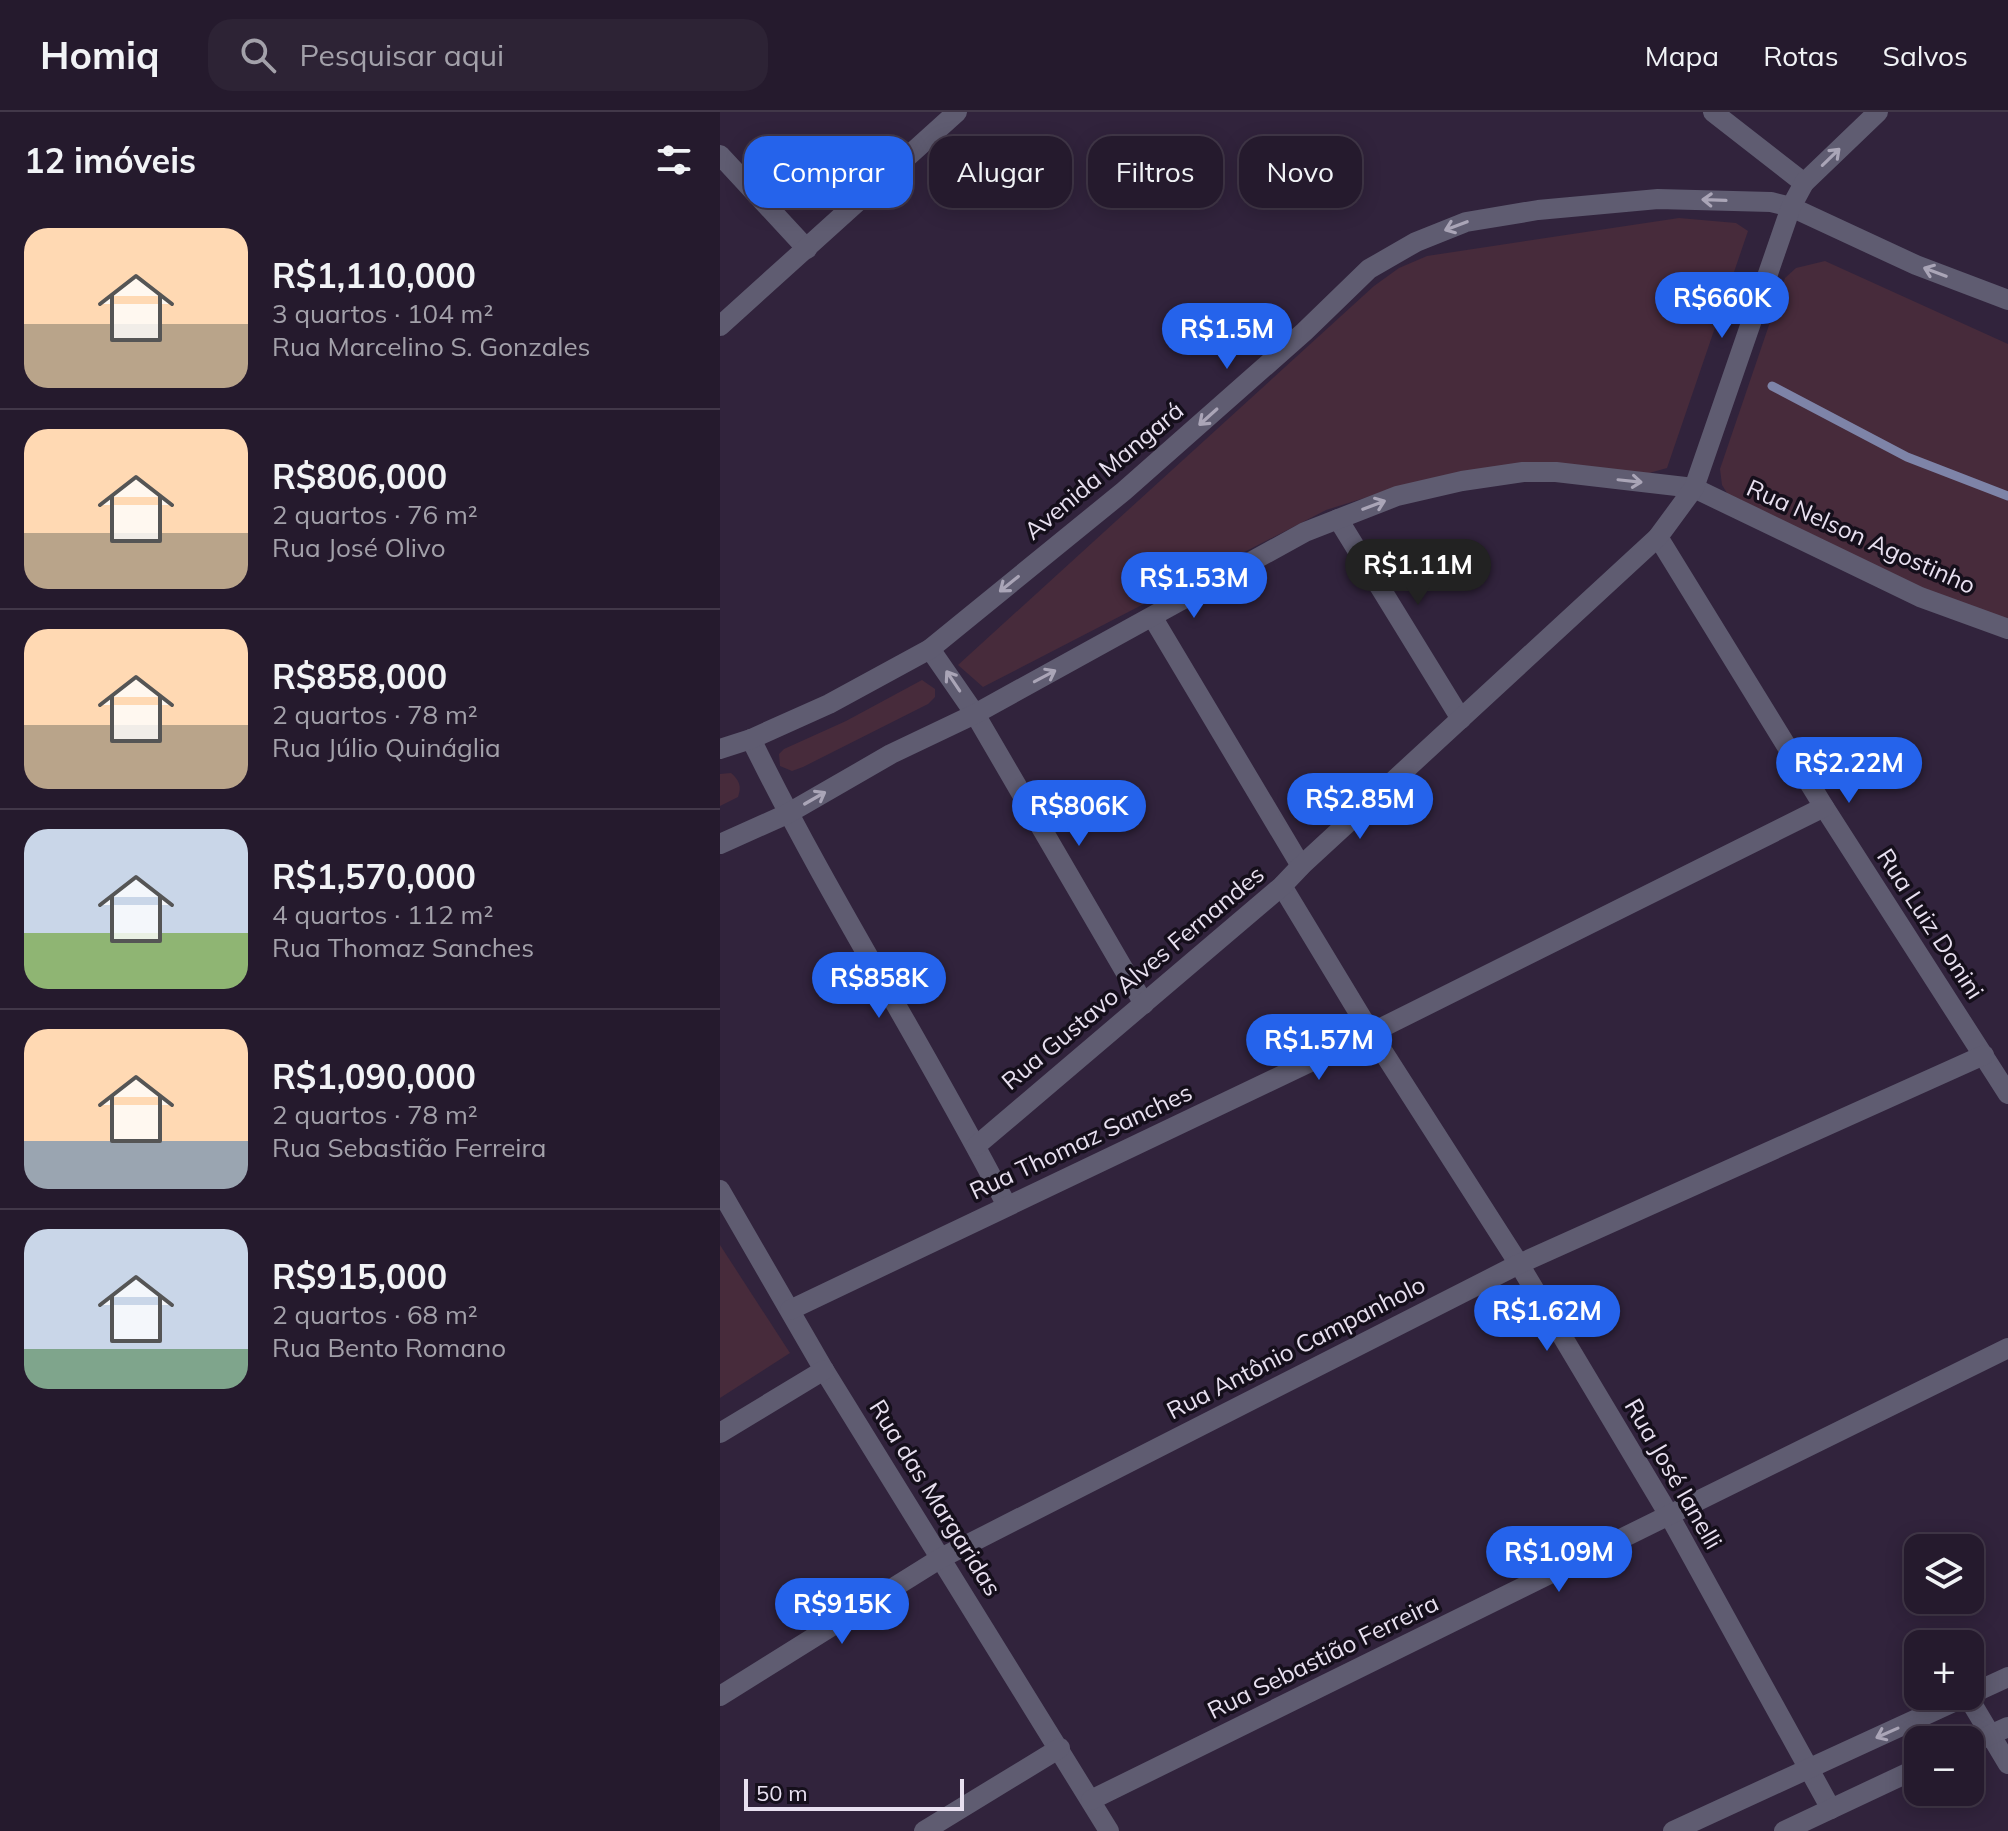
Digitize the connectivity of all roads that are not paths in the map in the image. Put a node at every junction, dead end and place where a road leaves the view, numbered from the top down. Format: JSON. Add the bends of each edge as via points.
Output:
{"nodes":[{"id":1,"x":957,"y":112,"type":"edge"},
{"id":2,"x":1713,"y":112,"type":"edge"},
{"id":3,"x":1878,"y":112,"type":"edge"},
{"id":4,"x":720,"y":155,"type":"edge"},
{"id":5,"x":1804,"y":183,"type":"junction"},
{"id":6,"x":1791,"y":207,"type":"junction"},
{"id":7,"x":807,"y":249,"type":"junction"},
{"id":8,"x":2008,"y":300,"type":"edge"},
{"id":9,"x":720,"y":326,"type":"edge"},
{"id":10,"x":1694,"y":488,"type":"junction"},
{"id":11,"x":1338,"y":519,"type":"junction"},
{"id":12,"x":1658,"y":537,"type":"junction"},
{"id":13,"x":1153,"y":618,"type":"junction"},
{"id":14,"x":2008,"y":629,"type":"edge"},
{"id":15,"x":930,"y":649,"type":"junction"},
{"id":16,"x":975,"y":714,"type":"junction"},
{"id":17,"x":1461,"y":719,"type":"junction"},
{"id":18,"x":751,"y":739,"type":"junction"},
{"id":19,"x":720,"y":749,"type":"edge"},
{"id":20,"x":1824,"y":807,"type":"junction"},
{"id":21,"x":787,"y":814,"type":"junction"},
{"id":22,"x":720,"y":844,"type":"edge"},
{"id":23,"x":1301,"y":866,"type":"junction"},
{"id":24,"x":1282,"y":886,"type":"junction"},
{"id":25,"x":1144,"y":1004,"type":"junction"},
{"id":26,"x":1371,"y":1033,"type":"junction"},
{"id":27,"x":1984,"y":1055,"type":"junction"},
{"id":28,"x":2008,"y":1094,"type":"edge"},
{"id":29,"x":976,"y":1146,"type":"junction"},
{"id":30,"x":720,"y":1190,"type":"edge"},
{"id":31,"x":1007,"y":1206,"type":"junction"},
{"id":32,"x":1519,"y":1264,"type":"junction"},
{"id":33,"x":790,"y":1310,"type":"junction"},
{"id":34,"x":2008,"y":1348,"type":"edge"},
{"id":35,"x":824,"y":1370,"type":"junction"},
{"id":36,"x":720,"y":1433,"type":"edge"},
{"id":37,"x":1669,"y":1515,"type":"junction"},
{"id":38,"x":941,"y":1558,"type":"junction"},
{"id":39,"x":2008,"y":1677,"type":"edge"},
{"id":40,"x":1984,"y":1689,"type":"edge"},
{"id":41,"x":720,"y":1696,"type":"edge"},
{"id":42,"x":1939,"y":1710,"type":"edge"},
{"id":43,"x":1980,"y":1710,"type":"edge"},
{"id":44,"x":1999,"y":1731,"type":"edge"},
{"id":45,"x":1060,"y":1748,"type":"junction"},
{"id":46,"x":2008,"y":1764,"type":"edge"},
{"id":47,"x":1809,"y":1768,"type":"junction"},
{"id":48,"x":1904,"y":1775,"type":"edge"},
{"id":49,"x":1091,"y":1800,"type":"junction"},
{"id":50,"x":1831,"y":1809,"type":"junction"},
{"id":51,"x":924,"y":1831,"type":"edge"},
{"id":52,"x":1109,"y":1831,"type":"edge"},
{"id":53,"x":1673,"y":1831,"type":"edge"},
{"id":54,"x":1784,"y":1831,"type":"edge"}],
"edges":[{"from":1,"to":7,"type":"street"},
{"from":2,"to":5,"type":"street"},
{"from":5,"to":3,"type":"street","name":"Rua Gustavo Alves Fernandes","one_way":true},
{"from":4,"to":7,"type":"street"},
{"from":5,"to":6,"type":"street","name":"Rua Gustavo Alves Fernandes"},
{"from":8,"to":6,"type":"street","name":"Avenida Mangará","one_way":true,"via":[[1916,265]]},
{"from":6,"to":10,"type":"street","name":"Rua Gustavo Alves Fernandes"},
{"from":6,"to":15,"type":"street","name":"Avenida Mangará","one_way":true,"via":[[1658,199],[1538,210],[1466,222],[1416,242],[1369,269],[1124,491]]},
{"from":7,"to":9,"type":"street"},
{"from":11,"to":10,"type":"street","one_way":true,"via":[[1397,496],[1523,472]]},
{"from":10,"to":12,"type":"street","name":"Rua Gustavo Alves Fernandes"},
{"from":10,"to":14,"type":"street","name":"Rua Nelson Agostinho","via":[[1920,597]]},
{"from":11,"to":13,"type":"street","via":[[1305,532]]},
{"from":11,"to":17,"type":"street"},
{"from":12,"to":17,"type":"street","name":"Rua Gustavo Alves Fernandes"},
{"from":12,"to":20,"type":"street","name":"Rua Luiz Donini"},
{"from":16,"to":13,"type":"street","one_way":true},
{"from":13,"to":23,"type":"street"},
{"from":16,"to":15,"type":"street","one_way":true},
{"from":15,"to":18,"type":"street","name":"Avenida Mangará"},
{"from":21,"to":16,"type":"street","one_way":true,"via":[[891,754]]},
{"from":16,"to":25,"type":"street"},
{"from":17,"to":23,"type":"street","name":"Rua Gustavo Alves Fernandes"},
{"from":18,"to":19,"type":"street","name":"Avenida Mangará"},
{"from":18,"to":21,"type":"street"},
{"from":20,"to":26,"type":"street","name":"Rua Thomaz Sanches"},
{"from":20,"to":27,"type":"street","name":"Rua Luiz Donini"},
{"from":21,"to":22,"type":"street"},
{"from":21,"to":29,"type":"street"},
{"from":23,"to":24,"type":"street","name":"Rua Gustavo Alves Fernandes"},
{"from":24,"to":25,"type":"street","name":"Rua Gustavo Alves Fernandes"},
{"from":24,"to":26,"type":"street","name":"Rua José Ianelli"},
{"from":25,"to":29,"type":"street","name":"Rua Gustavo Alves Fernandes"},
{"from":26,"to":31,"type":"street","name":"Rua Thomaz Sanches"},
{"from":26,"to":32,"type":"street","name":"Rua José Ianelli"},
{"from":27,"to":28,"type":"street","name":"Rua Luiz Donini"},
{"from":27,"to":32,"type":"street","name":"Rua Antônio Campanholo"},
{"from":29,"to":31,"type":"street"},
{"from":30,"to":33,"type":"street","name":"Rua das Margaridas"},
{"from":31,"to":33,"type":"street","name":"Rua Thomaz Sanches"},
{"from":32,"to":37,"type":"street","name":"Rua José Ianelli"},
{"from":32,"to":38,"type":"street","name":"Rua Antônio Campanholo"},
{"from":33,"to":35,"type":"street","name":"Rua das Margaridas"},
{"from":34,"to":37,"type":"street","name":"Rua Sebastião Ferreira"},
{"from":35,"to":36,"type":"street"},
{"from":35,"to":38,"type":"street","name":"Rua das Margaridas"},
{"from":37,"to":47,"type":"street","name":"Rua José Ianelli"},
{"from":37,"to":49,"type":"street","name":"Rua Sebastião Ferreira"},
{"from":38,"to":41,"type":"street","name":"Rua Antônio Campanholo"},
{"from":38,"to":45,"type":"street","name":"Rua das Margaridas"},
{"from":39,"to":40,"type":"street"},
{"from":42,"to":47,"type":"street","one_way":true},
{"from":43,"to":44,"type":"street"},
{"from":44,"to":46,"type":"street"},
{"from":45,"to":49,"type":"street","name":"Rua das Margaridas"},
{"from":45,"to":51,"type":"street"},
{"from":47,"to":50,"type":"street","name":"Rua José Ianelli"},
{"from":47,"to":53,"type":"street"},
{"from":48,"to":50,"type":"street"},
{"from":49,"to":52,"type":"street","name":"Rua das Margaridas"},
{"from":50,"to":54,"type":"street"}]}
